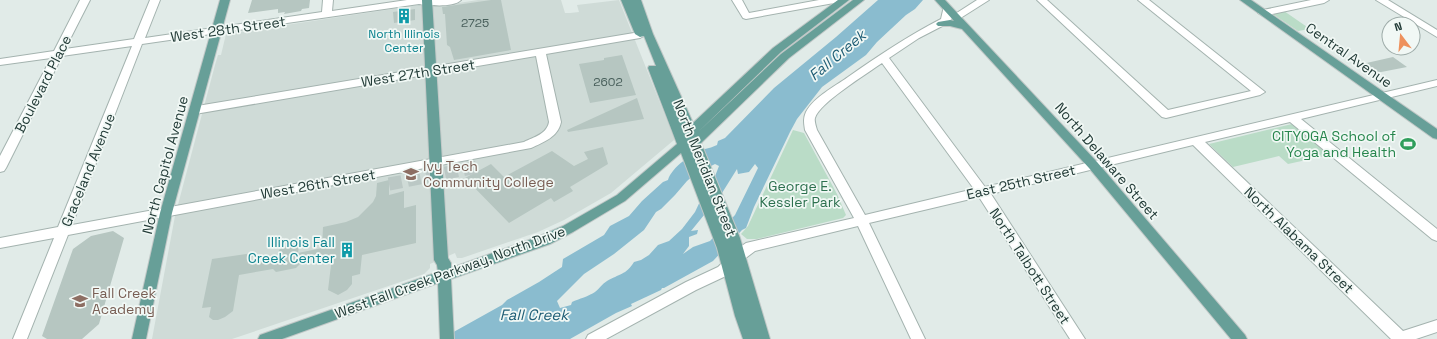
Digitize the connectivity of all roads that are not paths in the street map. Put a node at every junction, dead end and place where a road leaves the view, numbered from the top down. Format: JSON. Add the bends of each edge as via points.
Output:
{"nodes":[{"id":1,"x":85,"y":0,"type":"edge"},
{"id":2,"x":155,"y":0,"type":"edge"},
{"id":3,"x":225,"y":0,"type":"edge"},
{"id":4,"x":328,"y":0,"type":"edge"},
{"id":5,"x":456,"y":0,"type":"edge"},
{"id":6,"x":626,"y":0,"type":"edge"},
{"id":7,"x":636,"y":0,"type":"edge"},
{"id":8,"x":737,"y":0,"type":"edge"},
{"id":9,"x":834,"y":0,"type":"edge"},
{"id":10,"x":844,"y":0,"type":"edge"},
{"id":11,"x":859,"y":0,"type":"edge"},
{"id":12,"x":984,"y":0,"type":"edge"},
{"id":13,"x":1042,"y":0,"type":"edge"},
{"id":14,"x":1143,"y":0,"type":"edge"},
{"id":15,"x":1244,"y":0,"type":"edge"},
{"id":16,"x":1324,"y":0,"type":"edge"},
{"id":17,"x":1381,"y":0,"type":"edge"},
{"id":18,"x":427,"y":1,"type":"edge"},
{"id":19,"x":944,"y":5,"type":"edge"},
{"id":20,"x":1263,"y":13,"type":"junction"},
{"id":21,"x":327,"y":15,"type":"junction"},
{"id":22,"x":956,"y":17,"type":"junction"},
{"id":23,"x":941,"y":24,"type":"junction"},
{"id":24,"x":967,"y":28,"type":"junction"},
{"id":25,"x":216,"y":31,"type":"junction"},
{"id":26,"x":1437,"y":34,"type":"edge"},
{"id":27,"x":640,"y":35,"type":"junction"},
{"id":28,"x":138,"y":43,"type":"junction"},
{"id":29,"x":540,"y":52,"type":"junction"},
{"id":30,"x":57,"y":54,"type":"junction"},
{"id":31,"x":883,"y":57,"type":"junction"},
{"id":32,"x":0,"y":62,"type":"edge"},
{"id":33,"x":431,"y":71,"type":"junction"},
{"id":34,"x":1437,"y":84,"type":"edge"},
{"id":35,"x":1382,"y":97,"type":"junction"},
{"id":36,"x":195,"y":110,"type":"junction"},
{"id":37,"x":1292,"y":118,"type":"junction"},
{"id":38,"x":1437,"y":135,"type":"edge"},
{"id":39,"x":1196,"y":141,"type":"junction"},
{"id":40,"x":691,"y":145,"type":"junction"},
{"id":41,"x":435,"y":163,"type":"junction"},
{"id":42,"x":1093,"y":165,"type":"junction"},
{"id":43,"x":0,"y":168,"type":"edge"},
{"id":44,"x":982,"y":192,"type":"junction"},
{"id":45,"x":166,"y":213,"type":"junction"},
{"id":46,"x":862,"y":220,"type":"junction"},
{"id":47,"x":63,"y":232,"type":"junction"},
{"id":48,"x":1437,"y":236,"type":"edge"},
{"id":49,"x":0,"y":243,"type":"edge"},
{"id":50,"x":734,"y":261,"type":"junction"},
{"id":51,"x":445,"y":276,"type":"junction"},
{"id":52,"x":1437,"y":326,"type":"edge"},
{"id":53,"x":599,"y":337,"type":"edge"},
{"id":54,"x":20,"y":339,"type":"edge"},
{"id":55,"x":139,"y":339,"type":"edge"},
{"id":56,"x":265,"y":339,"type":"edge"},
{"id":57,"x":447,"y":339,"type":"edge"},
{"id":58,"x":750,"y":339,"type":"edge"},
{"id":59,"x":763,"y":339,"type":"edge"},
{"id":60,"x":918,"y":339,"type":"edge"},
{"id":61,"x":1078,"y":339,"type":"edge"},
{"id":62,"x":1240,"y":339,"type":"edge"},
{"id":63,"x":1400,"y":339,"type":"edge"}],
"edges":[{"from":1,"to":30,"type":"street","name":"Boulevard Place"},
{"from":2,"to":28,"type":"street","name":"Graceland Avenue"},
{"from":3,"to":25,"type":"main road","name":"North Capitol Avenue"},
{"from":4,"to":21,"type":"street"},
{"from":5,"to":18,"type":"street","name":"West 28th Street","via":[[434,3]]},
{"from":6,"to":27,"type":"main road","name":"North Meridian Street"},
{"from":7,"to":40,"type":"main road","name":"North Meridian Street","via":[[666,77],[677,97]]},
{"from":8,"to":9,"type":"street","via":[[746,16]]},
{"from":10,"to":40,"type":"main road","via":[[777,50]]},
{"from":11,"to":40,"type":"main road","via":[[785,56]]},
{"from":12,"to":22,"type":"street"},
{"from":13,"to":14,"type":"street","via":[[1166,114],[1260,92]]},
{"from":15,"to":20,"type":"main road","name":"Central Avenue"},
{"from":16,"to":20,"type":"street"},
{"from":17,"to":26,"type":"street"},
{"from":18,"to":21,"type":"street","name":"West 28th Street"},
{"from":18,"to":33,"type":"main road"},
{"from":19,"to":22,"type":"main road","name":"North Delaware Street"},
{"from":19,"to":23,"type":"street","name":"North Delaware Street","via":[[946,20]]},
{"from":20,"to":35,"type":"main road","name":"Central Avenue"},
{"from":21,"to":25,"type":"street","name":"West 28th Street"},
{"from":22,"to":24,"type":"main road","name":"North Delaware Street"},
{"from":23,"to":24,"type":"main road","via":[[950,22]]},
{"from":23,"to":31,"type":"street","via":[[915,36]]},
{"from":24,"to":42,"type":"main road","name":"North Delaware Street"},
{"from":25,"to":28,"type":"street","name":"West 28th Street"},
{"from":25,"to":36,"type":"main road","name":"North Capitol Avenue"},
{"from":27,"to":29,"type":"street","name":"West 27th Street"},
{"from":27,"to":40,"type":"main road","name":"North Meridian Street"},
{"from":28,"to":30,"type":"street","name":"West 28th Street"},
{"from":28,"to":47,"type":"street","name":"Graceland Avenue"},
{"from":29,"to":33,"type":"street","name":"West 27th Street"},
{"from":29,"to":41,"type":"street","name":"West 26th Street","via":[[555,116],[551,132],[527,145]]},
{"from":30,"to":32,"type":"street","name":"West 28th Street"},
{"from":30,"to":43,"type":"street","name":"Boulevard Place"},
{"from":31,"to":44,"type":"street","name":"North Talbott Street"},
{"from":31,"to":46,"type":"street","via":[[825,98],[813,109],[809,119],[811,130]]},
{"from":33,"to":36,"type":"street","name":"West 27th Street"},
{"from":33,"to":41,"type":"main road"},
{"from":34,"to":35,"type":"street","name":"East 25th Street"},
{"from":35,"to":37,"type":"street","name":"East 25th Street"},
{"from":35,"to":38,"type":"main road","name":"Central Avenue"},
{"from":36,"to":45,"type":"main road","name":"North Capitol Avenue"},
{"from":37,"to":39,"type":"street","name":"East 25th Street"},
{"from":37,"to":48,"type":"street"},
{"from":39,"to":42,"type":"street","name":"East 25th Street"},
{"from":39,"to":63,"type":"street","name":"North Alabama Street"},
{"from":40,"to":50,"type":"main road","name":"North Meridian Street"},
{"from":40,"to":51,"type":"main road","name":"West Fall Creek Parkway, North Drive","via":[[621,198],[585,220],[545,240]]},
{"from":41,"to":45,"type":"street","name":"West 26th Street"},
{"from":41,"to":51,"type":"main road","via":[[440,260],[444,263]]},
{"from":42,"to":44,"type":"street","name":"East 25th Street"},
{"from":42,"to":62,"type":"main road","name":"North Delaware Street"},
{"from":44,"to":46,"type":"street","name":"East 25th Street"},
{"from":44,"to":61,"type":"street","name":"North Talbott Street"},
{"from":45,"to":47,"type":"street","name":"West 26th Street"},
{"from":45,"to":55,"type":"main road","name":"North Capitol Avenue"},
{"from":46,"to":50,"type":"street","name":"East 25th Street","via":[[751,247]]},
{"from":46,"to":60,"type":"street"},
{"from":47,"to":49,"type":"street","name":"West 26th Street"},
{"from":47,"to":54,"type":"street","name":"Graceland Avenue"},
{"from":50,"to":53,"type":"street","name":"East 25th Street","via":[[723,271]]},
{"from":50,"to":58,"type":"main road","name":"North Meridian Street"},
{"from":50,"to":59,"type":"main road","name":"North Meridian Street"},
{"from":51,"to":56,"type":"main road","name":"West Fall Creek Parkway, North Drive"},
{"from":51,"to":57,"type":"main road"},
{"from":52,"to":63,"type":"street"}]}
